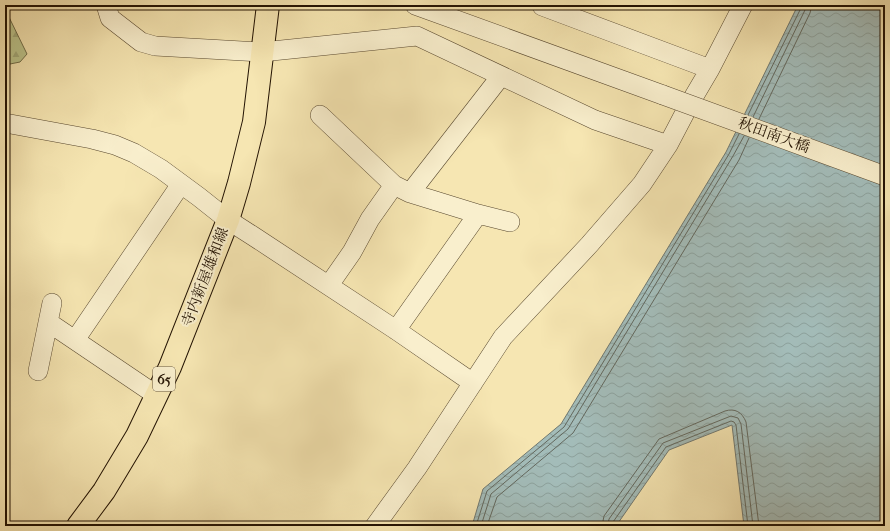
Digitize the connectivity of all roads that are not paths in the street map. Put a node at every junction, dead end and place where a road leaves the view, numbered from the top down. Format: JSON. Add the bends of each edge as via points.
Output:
{"nodes":[{"id":1,"x":106,"y":5,"type":"edge"},
{"id":2,"x":268,"y":5,"type":"edge"},
{"id":3,"x":415,"y":5,"type":"edge"},
{"id":4,"x":543,"y":5,"type":"edge"},
{"id":5,"x":743,"y":5,"type":"edge"},
{"id":6,"x":262,"y":52,"type":"junction"},
{"id":7,"x":710,"y":69,"type":"junction"},
{"id":8,"x":501,"y":76,"type":"junction"},
{"id":9,"x":320,"y":115,"type":"dead end"},
{"id":10,"x":5,"y":123,"type":"edge"},
{"id":11,"x":668,"y":145,"type":"junction"},
{"id":12,"x":885,"y":176,"type":"edge"},
{"id":13,"x":181,"y":184,"type":"junction"},
{"id":14,"x":402,"y":189,"type":"junction"},
{"id":15,"x":478,"y":214,"type":"junction"},
{"id":16,"x":228,"y":220,"type":"junction"},
{"id":17,"x":510,"y":222,"type":"dead end"},
{"id":18,"x":329,"y":286,"type":"junction"},
{"id":19,"x":52,"y":303,"type":"dead end"},
{"id":20,"x":48,"y":322,"type":"junction"},
{"id":21,"x":396,"y":330,"type":"junction"},
{"id":22,"x":75,"y":340,"type":"junction"},
{"id":23,"x":38,"y":371,"type":"dead end"},
{"id":24,"x":473,"y":383,"type":"junction"},
{"id":25,"x":156,"y":395,"type":"junction"},
{"id":26,"x":78,"y":526,"type":"edge"},
{"id":27,"x":375,"y":526,"type":"edge"}],
"edges":[{"from":1,"to":6,"type":"street","via":[[110,18],[141,42],[155,46]]},
{"from":2,"to":6,"type":"main road","name":"寺内新屋雄和線","number":"65"},
{"from":3,"to":12,"type":"street","name":"秋田南大橋","bridge":true},
{"from":4,"to":7,"type":"street"},
{"from":5,"to":7,"type":"street"},
{"from":6,"to":8,"type":"street","via":[[417,36]]},
{"from":6,"to":16,"type":"main road","name":"寺内新屋雄和線","number":"65","via":[[254,122]]},
{"from":7,"to":11,"type":"street"},
{"from":8,"to":11,"type":"street","via":[[595,120]]},
{"from":8,"to":14,"type":"street"},
{"from":9,"to":14,"type":"street"},
{"from":10,"to":13,"type":"street","via":[[92,139],[115,146],[134,153]]},
{"from":11,"to":24,"type":"street","via":[[637,190],[503,337]]},
{"from":13,"to":16,"type":"street"},
{"from":13,"to":22,"type":"street"},
{"from":14,"to":15,"type":"street"},
{"from":14,"to":18,"type":"street","via":[[370,219]]},
{"from":15,"to":17,"type":"street"},
{"from":15,"to":21,"type":"street"},
{"from":16,"to":18,"type":"street"},
{"from":16,"to":25,"type":"main road","name":"寺内新屋雄和線","number":"65","via":[[170,367]]},
{"from":18,"to":21,"type":"street"},
{"from":19,"to":20,"type":"street"},
{"from":20,"to":22,"type":"street"},
{"from":20,"to":23,"type":"street"},
{"from":21,"to":24,"type":"street"},
{"from":22,"to":25,"type":"street"},
{"from":24,"to":27,"type":"street"},
{"from":25,"to":26,"type":"main road","name":"寺内新屋雄和線","number":"65","via":[[133,443],[104,491]]}]}
